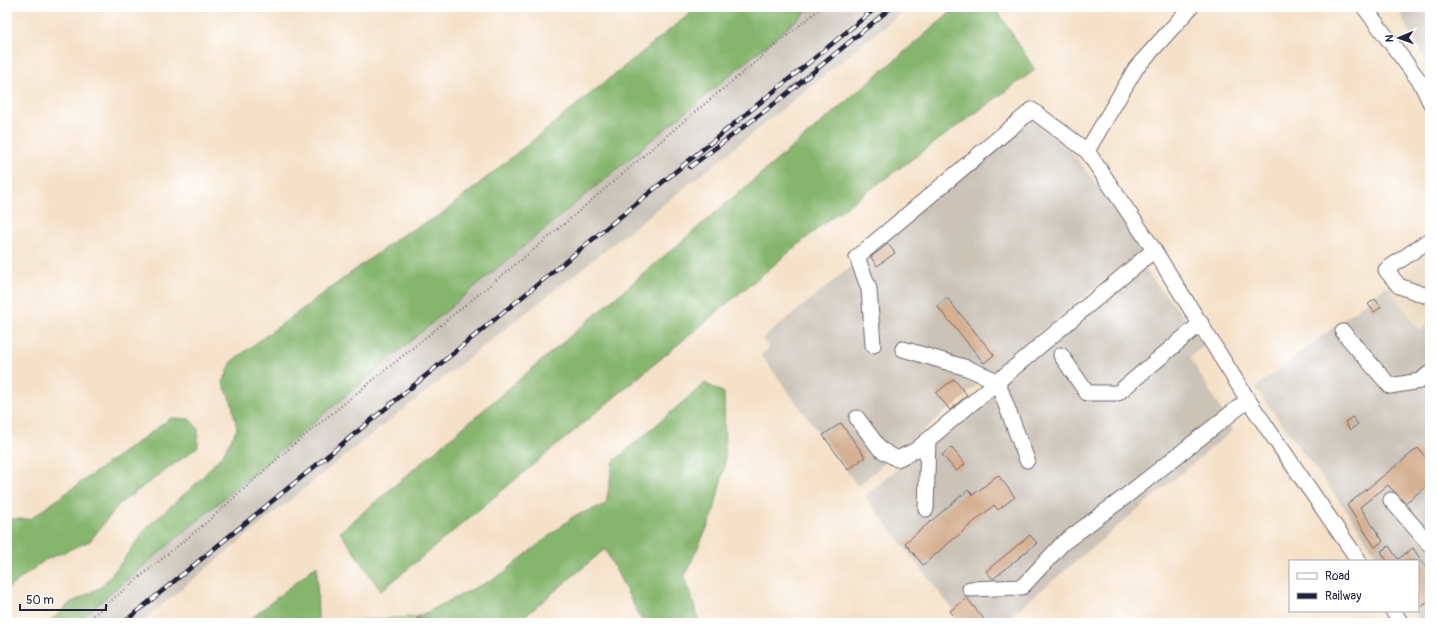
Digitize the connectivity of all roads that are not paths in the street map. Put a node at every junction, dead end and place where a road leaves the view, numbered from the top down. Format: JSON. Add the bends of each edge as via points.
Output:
{"nodes":[{"id":1,"x":1191,"y":7,"type":"edge"},
{"id":2,"x":1364,"y":7,"type":"edge"},
{"id":3,"x":1430,"y":102,"type":"edge"},
{"id":4,"x":1088,"y":151,"type":"junction"},
{"id":5,"x":1430,"y":241,"type":"edge"},
{"id":6,"x":1154,"y":250,"type":"junction"},
{"id":7,"x":1424,"y":294,"type":"dead end"},
{"id":8,"x":1201,"y":323,"type":"junction"},
{"id":9,"x":1343,"y":332,"type":"dead end"},
{"id":10,"x":873,"y":345,"type":"dead end"},
{"id":11,"x":903,"y":349,"type":"dead end"},
{"id":12,"x":1061,"y":356,"type":"dead end"},
{"id":13,"x":1430,"y":373,"type":"edge"},
{"id":14,"x":997,"y":381,"type":"junction"},
{"id":15,"x":1248,"y":400,"type":"junction"},
{"id":16,"x":857,"y":418,"type":"dead end"},
{"id":17,"x":928,"y":440,"type":"junction"},
{"id":18,"x":1027,"y":460,"type":"dead end"},
{"id":19,"x":1391,"y":500,"type":"dead end"},
{"id":20,"x":926,"y":509,"type":"dead end"},
{"id":21,"x":1430,"y":545,"type":"edge"},
{"id":22,"x":1357,"y":560,"type":"edge"},
{"id":23,"x":970,"y":589,"type":"dead end"},
{"id":24,"x":1394,"y":612,"type":"edge"},
{"id":25,"x":1401,"y":623,"type":"edge"}],
"edges":[{"from":1,"to":4,"type":"lane","via":[[1136,68]]},
{"from":2,"to":3,"type":"lane","via":[[1421,83]]},
{"from":4,"to":6,"type":"lane"},
{"from":4,"to":10,"type":"lane","via":[[1032,110],[857,257],[869,288]]},
{"from":5,"to":7,"type":"lane","via":[[1386,270],[1399,286]]},
{"from":6,"to":8,"type":"lane"},
{"from":6,"to":14,"type":"lane"},
{"from":8,"to":12,"type":"lane","via":[[1118,393],[1087,393]]},
{"from":8,"to":15,"type":"lane"},
{"from":9,"to":13,"type":"lane","via":[[1390,386],[1420,381]]},
{"from":11,"to":14,"type":"lane","via":[[967,368]]},
{"from":14,"to":17,"type":"lane"},
{"from":14,"to":18,"type":"lane"},
{"from":15,"to":22,"type":"lane"},
{"from":15,"to":23,"type":"lane","via":[[1063,543],[1022,587]]},
{"from":16,"to":17,"type":"lane","via":[[880,449],[897,459],[916,450]]},
{"from":17,"to":20,"type":"lane"},
{"from":19,"to":21,"type":"lane"},
{"from":24,"to":25,"type":"lane"}]}
